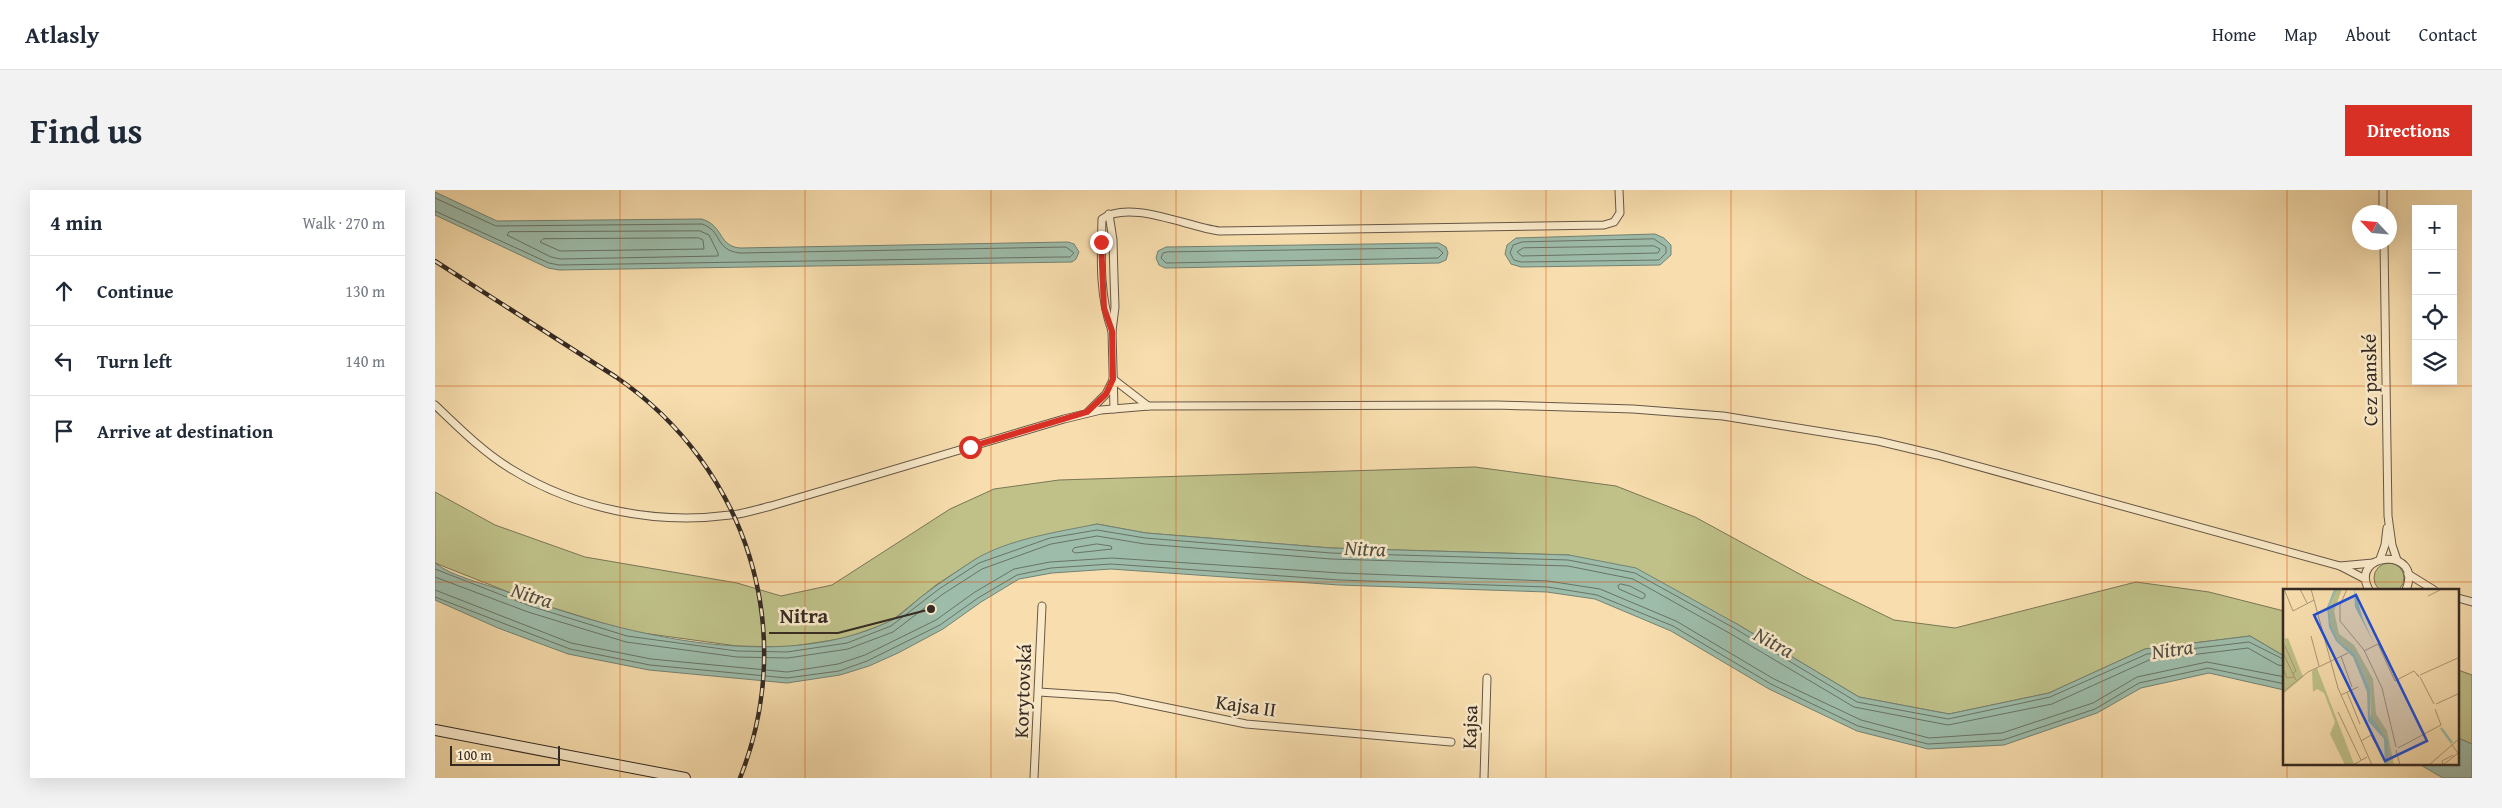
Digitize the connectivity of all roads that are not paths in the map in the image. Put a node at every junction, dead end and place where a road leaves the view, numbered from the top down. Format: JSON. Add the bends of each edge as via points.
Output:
{"nodes":[{"id":1,"x":1619,"y":190,"type":"edge"},
{"id":2,"x":2383,"y":190,"type":"edge"},
{"id":3,"x":2383,"y":205,"type":"edge"},
{"id":4,"x":1109,"y":214,"type":"junction"},
{"id":5,"x":2384,"y":250,"type":"edge"},
{"id":6,"x":1112,"y":331,"type":"junction"},
{"id":7,"x":1113,"y":379,"type":"junction"},
{"id":8,"x":435,"y":405,"type":"edge"},
{"id":9,"x":1149,"y":406,"type":"junction"},
{"id":10,"x":1114,"y":409,"type":"junction"},
{"id":11,"x":1087,"y":412,"type":"junction"},
{"id":12,"x":2388,"y":516,"type":"junction"},
{"id":13,"x":2380,"y":559,"type":"junction"},
{"id":14,"x":2397,"y":560,"type":"junction"},
{"id":15,"x":2373,"y":563,"type":"junction"},
{"id":16,"x":2340,"y":566,"type":"junction"},
{"id":17,"x":2408,"y":574,"type":"junction"},
{"id":18,"x":2365,"y":579,"type":"junction"},
{"id":19,"x":2369,"y":589,"type":"edge"},
{"id":20,"x":2406,"y":589,"type":"edge"},
{"id":21,"x":2432,"y":589,"type":"edge"},
{"id":22,"x":2459,"y":598,"type":"edge"},
{"id":23,"x":2472,"y":602,"type":"edge"},
{"id":24,"x":1042,"y":606,"type":"dead end"},
{"id":25,"x":1487,"y":678,"type":"dead end"},
{"id":26,"x":1039,"y":692,"type":"junction"},
{"id":27,"x":435,"y":730,"type":"edge"},
{"id":28,"x":1451,"y":742,"type":"dead end"},
{"id":29,"x":685,"y":778,"type":"edge"},
{"id":30,"x":1034,"y":778,"type":"edge"},
{"id":31,"x":1484,"y":778,"type":"edge"}],
"edges":[{"from":1,"to":4,"type":"street","via":[[1620,213],[1614,222],[1604,225],[1219,231],[1146,213]]},
{"from":2,"to":3,"type":"street"},
{"from":4,"to":6,"type":"street","via":[[1115,307]]},
{"from":4,"to":6,"type":"street","via":[[1102,219],[1102,277],[1104,308]]},
{"from":5,"to":12,"type":"street","name":"Cez panské"},
{"from":6,"to":7,"type":"street"},
{"from":7,"to":9,"type":"street"},
{"from":7,"to":10,"type":"street"},
{"from":7,"to":11,"type":"street","via":[[1106,394]]},
{"from":8,"to":11,"type":"street","via":[[510,468],[554,492],[637,516],[696,518],[731,515],[771,506]]},
{"from":9,"to":10,"type":"street"},
{"from":9,"to":16,"type":"street","via":[[1506,406],[1633,409],[1723,416],[1937,455]]},
{"from":10,"to":11,"type":"street"},
{"from":12,"to":13,"type":"street","name":"Cez panské"},
{"from":12,"to":14,"type":"street","name":"Cez panské"},
{"from":13,"to":14,"type":"street"},
{"from":13,"to":15,"type":"street"},
{"from":14,"to":17,"type":"street"},
{"from":15,"to":16,"type":"street"},
{"from":15,"to":18,"type":"street"},
{"from":16,"to":18,"type":"street"},
{"from":17,"to":20,"type":"street"},
{"from":17,"to":21,"type":"street"},
{"from":18,"to":19,"type":"street"},
{"from":22,"to":23,"type":"street"},
{"from":24,"to":26,"type":"street","name":"Korytovská"},
{"from":25,"to":31,"type":"street","name":"Kajsa"},
{"from":26,"to":28,"type":"street","name":"Kajsa II","via":[[1115,697],[1246,724]]},
{"from":26,"to":30,"type":"street","name":"Korytovská"},
{"from":27,"to":29,"type":"street"}]}
